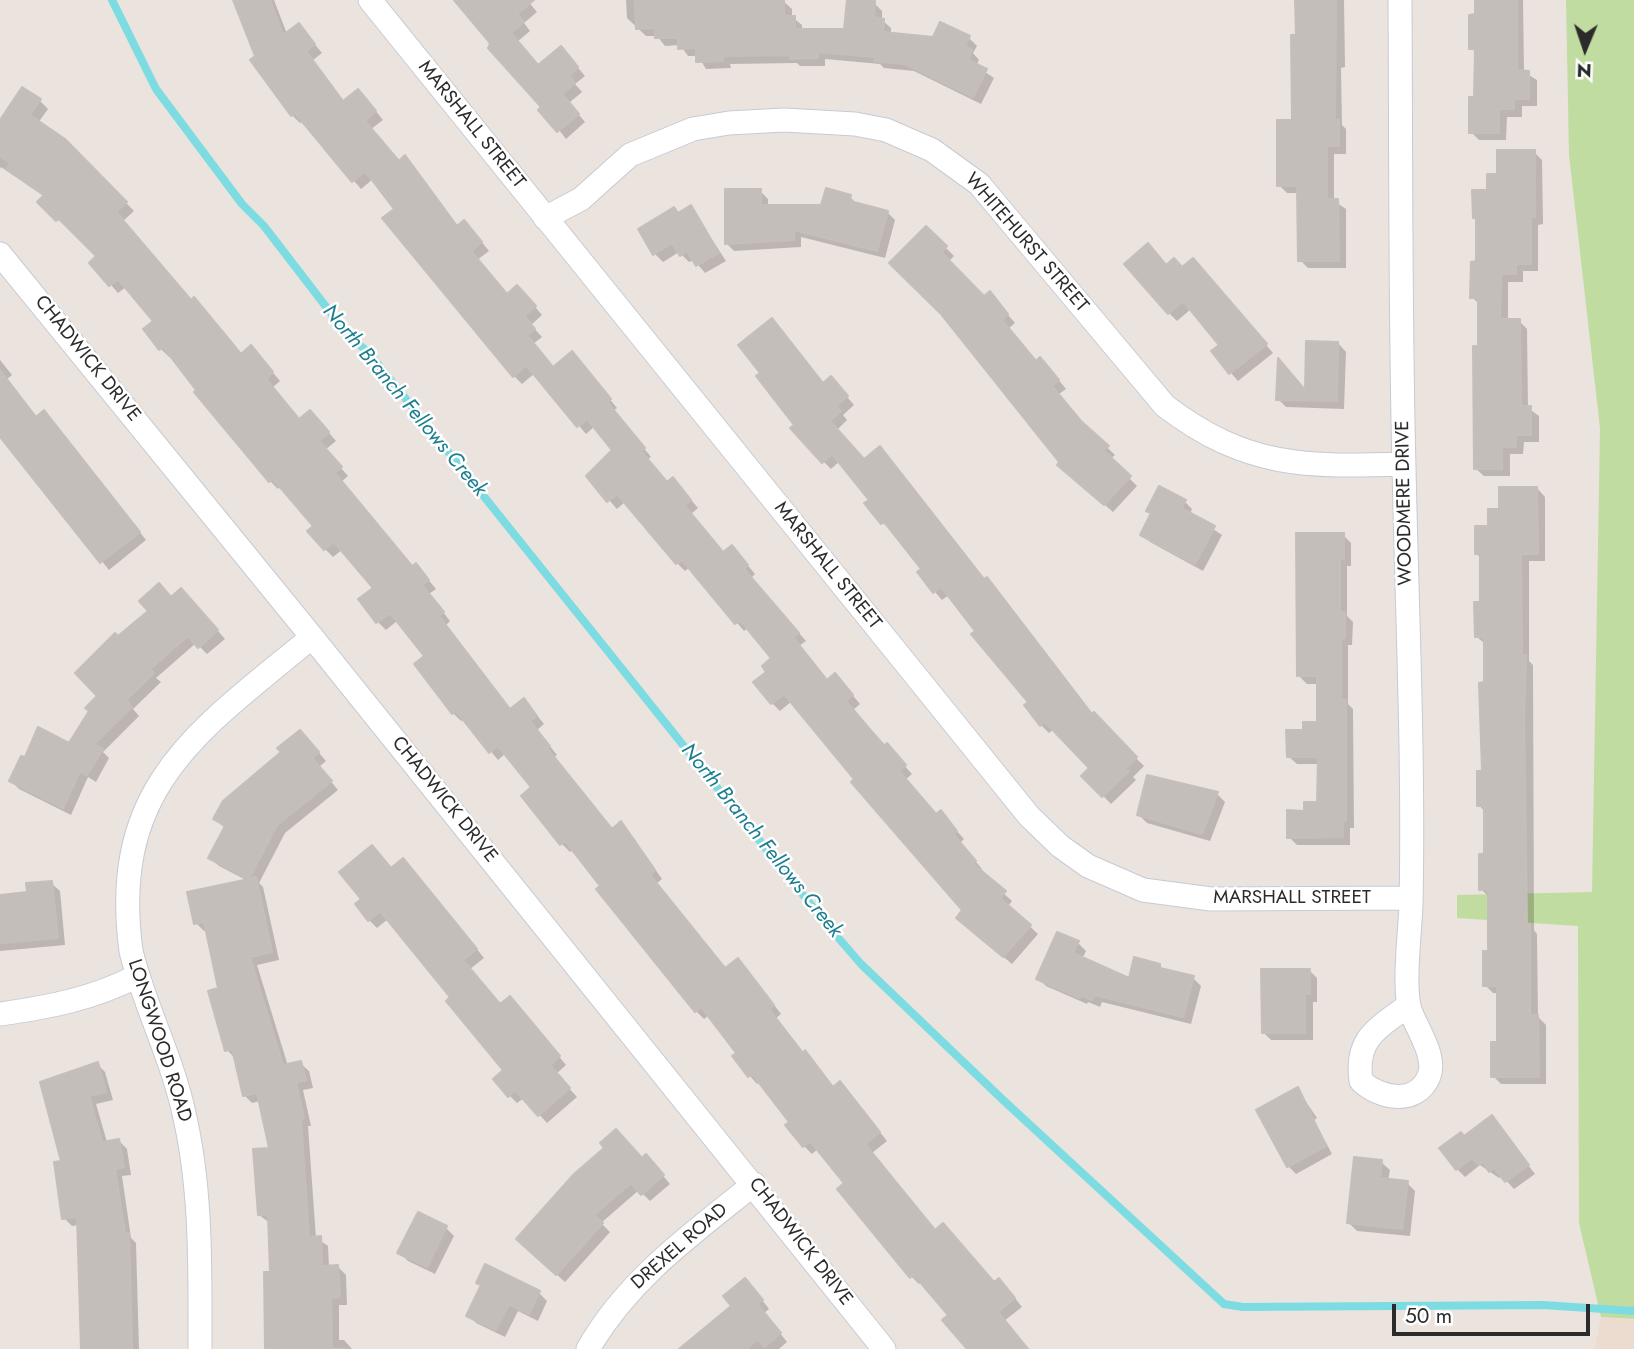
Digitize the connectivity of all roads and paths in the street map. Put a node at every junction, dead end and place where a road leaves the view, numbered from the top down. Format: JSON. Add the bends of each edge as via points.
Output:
{"nodes":[{"id":1,"x":370,"y":0,"type":"edge"},
{"id":2,"x":1400,"y":0,"type":"edge"},
{"id":3,"x":545,"y":218,"type":"junction"},
{"id":4,"x":0,"y":254,"type":"edge"},
{"id":5,"x":1404,"y":464,"type":"junction"},
{"id":6,"x":312,"y":637,"type":"junction"},
{"id":7,"x":1411,"y":898,"type":"junction"},
{"id":8,"x":137,"y":976,"type":"junction"},
{"id":9,"x":1409,"y":1005,"type":"dead end"},
{"id":10,"x":0,"y":1014,"type":"edge"},
{"id":11,"x":754,"y":1184,"type":"junction"},
{"id":12,"x":200,"y":1349,"type":"edge"},
{"id":13,"x":588,"y":1349,"type":"edge"},
{"id":14,"x":884,"y":1349,"type":"edge"}],
"edges":[{"from":1,"to":3,"type":"street","name":"MARSHALL STREET"},
{"from":2,"to":5,"type":"street","name":"WOODMERE DRIVE"},
{"from":3,"to":5,"type":"street","name":"WHITEHURST STREET","via":[[580,199],[630,155],[693,129],[784,120],[886,130],[932,150],[979,184],[1165,406],[1191,425],[1229,446],[1280,461],[1323,466]]},
{"from":3,"to":7,"type":"street","name":"MARSHALL STREET","via":[[1029,816],[1060,846],[1119,881],[1177,897]]},
{"from":4,"to":6,"type":"street","name":"CHADWICK DRIVE"},
{"from":5,"to":7,"type":"street","name":"WOODMERE DRIVE"},
{"from":6,"to":8,"type":"street","name":"LONGWOOD ROAD","via":[[195,736],[154,790],[138,829],[128,879],[127,924]]},
{"from":6,"to":11,"type":"street","name":"CHADWICK DRIVE"},
{"from":7,"to":9,"type":"street","name":"WOODMERE DRIVE"},
{"from":8,"to":10,"type":"street","via":[[100,994]]},
{"from":8,"to":12,"type":"street","name":"LONGWOOD ROAD","via":[[183,1106],[192,1149],[200,1234]]},
{"from":11,"to":13,"type":"street","name":"DREXEL ROAD","via":[[644,1274]]},
{"from":11,"to":14,"type":"street","name":"CHADWICK DRIVE"}]}
